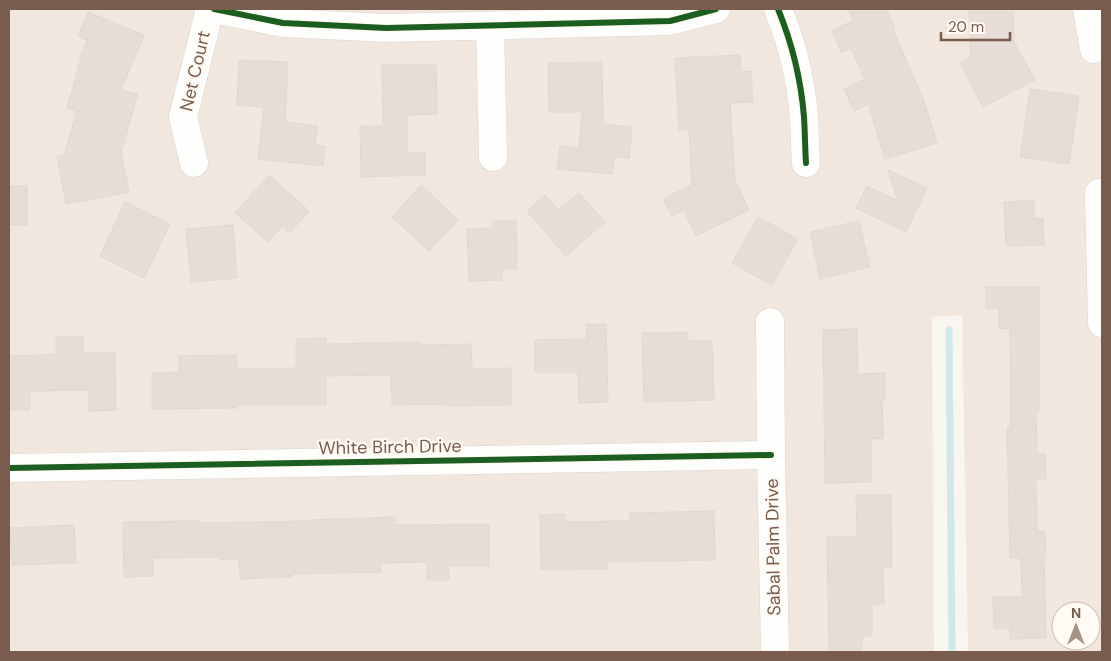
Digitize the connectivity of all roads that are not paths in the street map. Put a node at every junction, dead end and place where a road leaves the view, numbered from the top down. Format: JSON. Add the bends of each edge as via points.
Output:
{"nodes":[{"id":1,"x":210,"y":9,"type":"edge"},
{"id":2,"x":214,"y":9,"type":"edge"},
{"id":3,"x":716,"y":9,"type":"edge"},
{"id":4,"x":778,"y":9,"type":"edge"},
{"id":5,"x":1087,"y":9,"type":"edge"},
{"id":6,"x":490,"y":26,"type":"junction"},
{"id":7,"x":1094,"y":49,"type":"dead end"},
{"id":8,"x":493,"y":157,"type":"dead end"},
{"id":9,"x":194,"y":163,"type":"dead end"},
{"id":10,"x":806,"y":163,"type":"dead end"},
{"id":11,"x":1100,"y":193,"type":"dead end"},
{"id":12,"x":770,"y":322,"type":"dead end"},
{"id":13,"x":1102,"y":323,"type":"edge"},
{"id":14,"x":771,"y":455,"type":"junction"},
{"id":15,"x":9,"y":468,"type":"edge"},
{"id":16,"x":775,"y":652,"type":"edge"}],
"edges":[{"from":1,"to":9,"type":"street","name":"Net Court","via":[[183,117]]},
{"from":2,"to":6,"type":"street","via":[[283,23],[386,28]]},
{"from":3,"to":6,"type":"street","via":[[670,21]]},
{"from":4,"to":10,"type":"street","via":[[798,73]]},
{"from":5,"to":7,"type":"street"},
{"from":6,"to":8,"type":"street"},
{"from":11,"to":13,"type":"street"},
{"from":12,"to":14,"type":"street","name":"Sabal Palm Drive"},
{"from":14,"to":15,"type":"street","name":"White Birch Drive"},
{"from":14,"to":16,"type":"street","name":"Sabal Palm Drive"}]}
